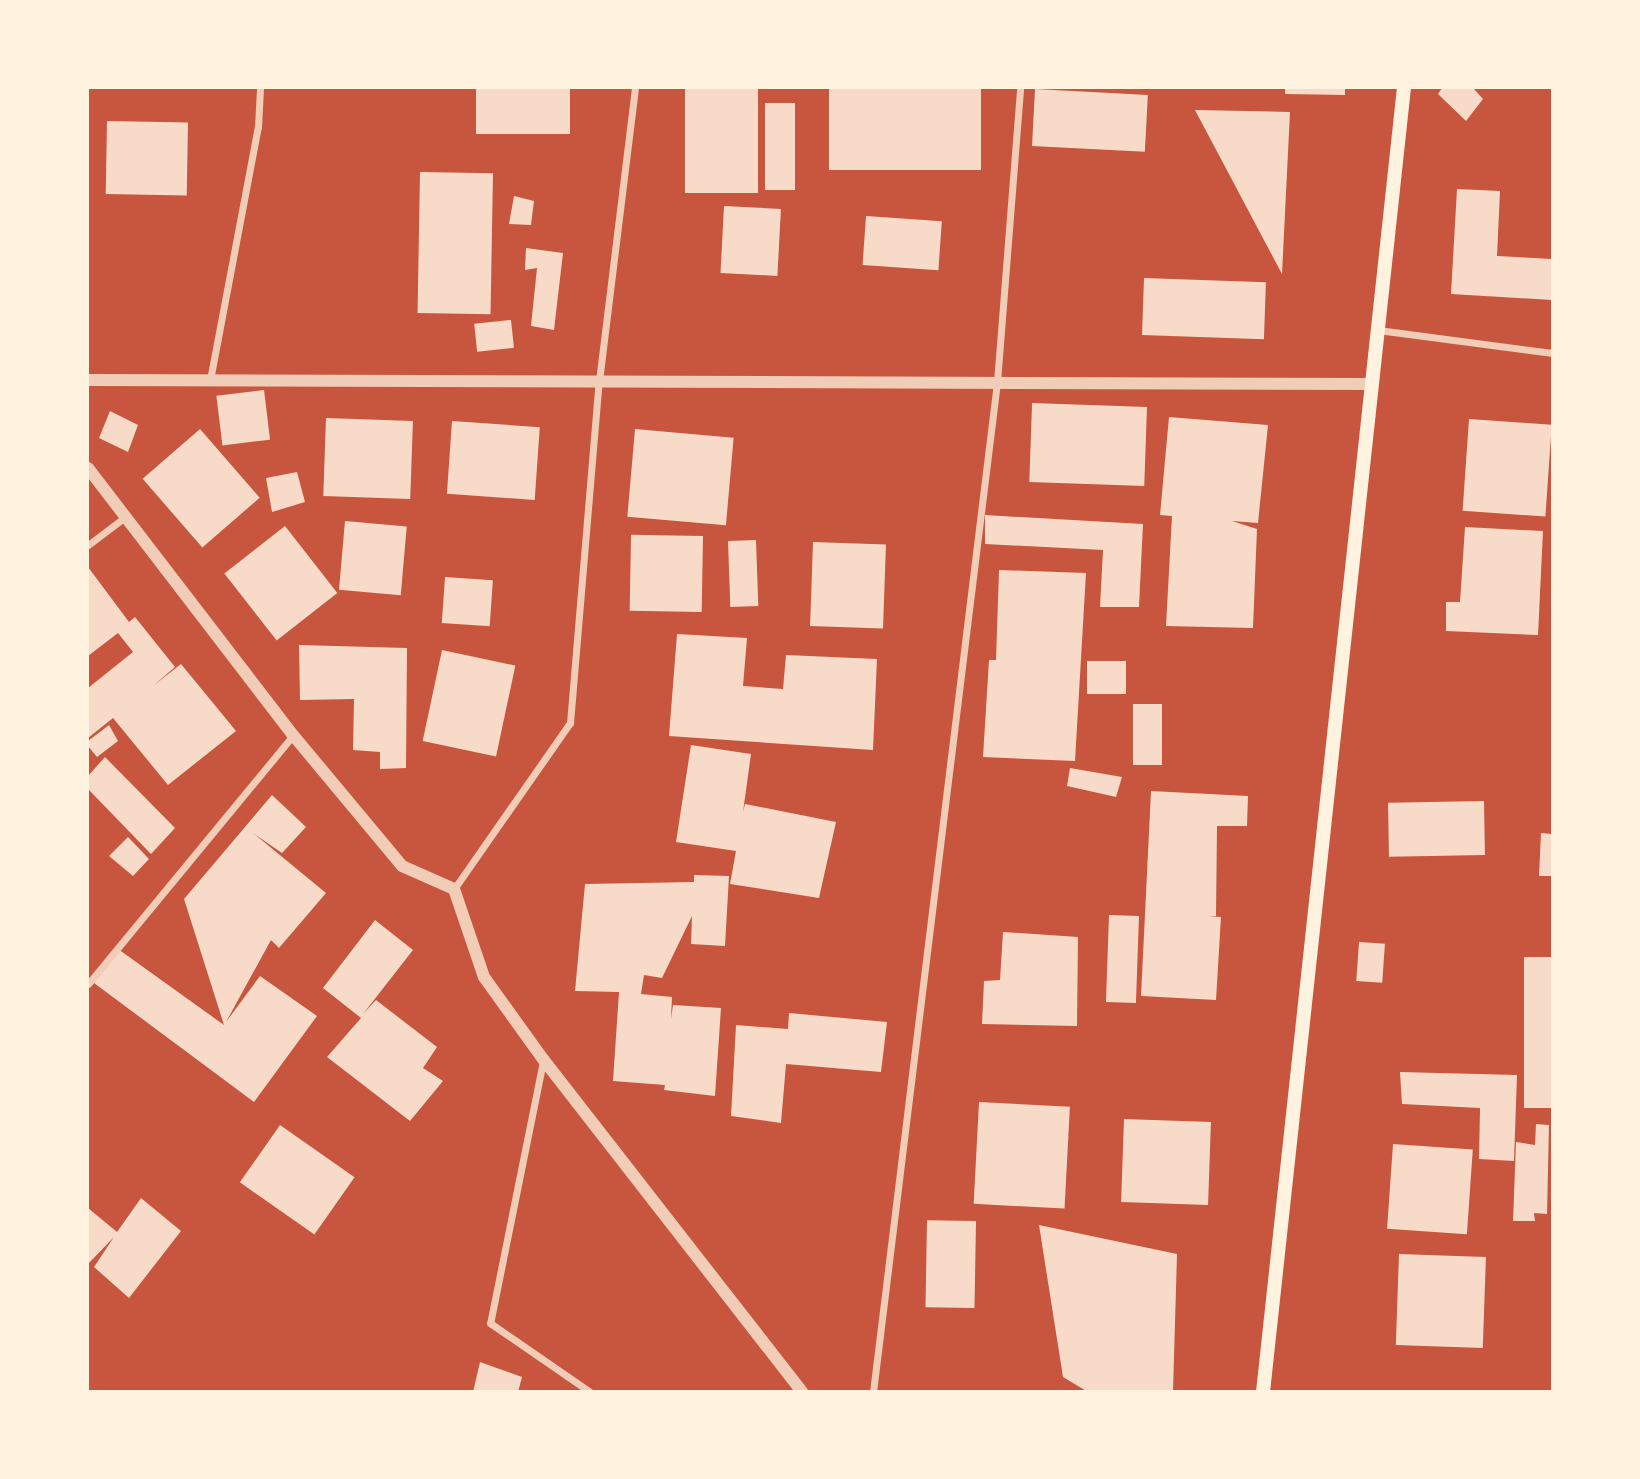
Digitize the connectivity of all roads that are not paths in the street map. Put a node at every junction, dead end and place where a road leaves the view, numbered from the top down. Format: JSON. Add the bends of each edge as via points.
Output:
{"nodes":[{"id":1,"x":260,"y":88,"type":"edge"},
{"id":2,"x":635,"y":88,"type":"edge"},
{"id":3,"x":1020,"y":88,"type":"edge"},
{"id":4,"x":1404,"y":88,"type":"edge"},
{"id":5,"x":1377,"y":330,"type":"junction"},
{"id":6,"x":1552,"y":353,"type":"edge"},
{"id":7,"x":88,"y":380,"type":"edge"},
{"id":8,"x":210,"y":380,"type":"junction"},
{"id":9,"x":599,"y":381,"type":"junction"},
{"id":10,"x":997,"y":382,"type":"junction"},
{"id":11,"x":1371,"y":384,"type":"junction"},
{"id":12,"x":88,"y":468,"type":"edge"},
{"id":13,"x":125,"y":517,"type":"junction"},
{"id":14,"x":88,"y":545,"type":"edge"},
{"id":15,"x":293,"y":735,"type":"junction"},
{"id":16,"x":454,"y":889,"type":"junction"},
{"id":17,"x":88,"y":984,"type":"edge"},
{"id":18,"x":543,"y":1059,"type":"junction"},
{"id":19,"x":590,"y":1391,"type":"edge"},
{"id":20,"x":802,"y":1391,"type":"edge"},
{"id":21,"x":873,"y":1391,"type":"edge"},
{"id":22,"x":1263,"y":1391,"type":"edge"}],
"edges":[{"from":1,"to":8,"type":"street","via":[[258,127]]},
{"from":2,"to":9,"type":"street"},
{"from":3,"to":10,"type":"street"},
{"from":4,"to":5,"type":"main road"},
{"from":5,"to":6,"type":"street"},
{"from":5,"to":11,"type":"main road"},
{"from":7,"to":8,"type":"street"},
{"from":8,"to":9,"type":"street"},
{"from":9,"to":10,"type":"street"},
{"from":9,"to":16,"type":"street","via":[[570,723]]},
{"from":10,"to":11,"type":"street"},
{"from":10,"to":21,"type":"street"},
{"from":11,"to":22,"type":"main road"},
{"from":12,"to":13,"type":"street"},
{"from":13,"to":14,"type":"street"},
{"from":13,"to":15,"type":"street"},
{"from":15,"to":16,"type":"street","via":[[402,866]]},
{"from":15,"to":17,"type":"street"},
{"from":16,"to":18,"type":"street","via":[[484,977]]},
{"from":18,"to":19,"type":"street","via":[[491,1323]]},
{"from":18,"to":20,"type":"street"}]}
